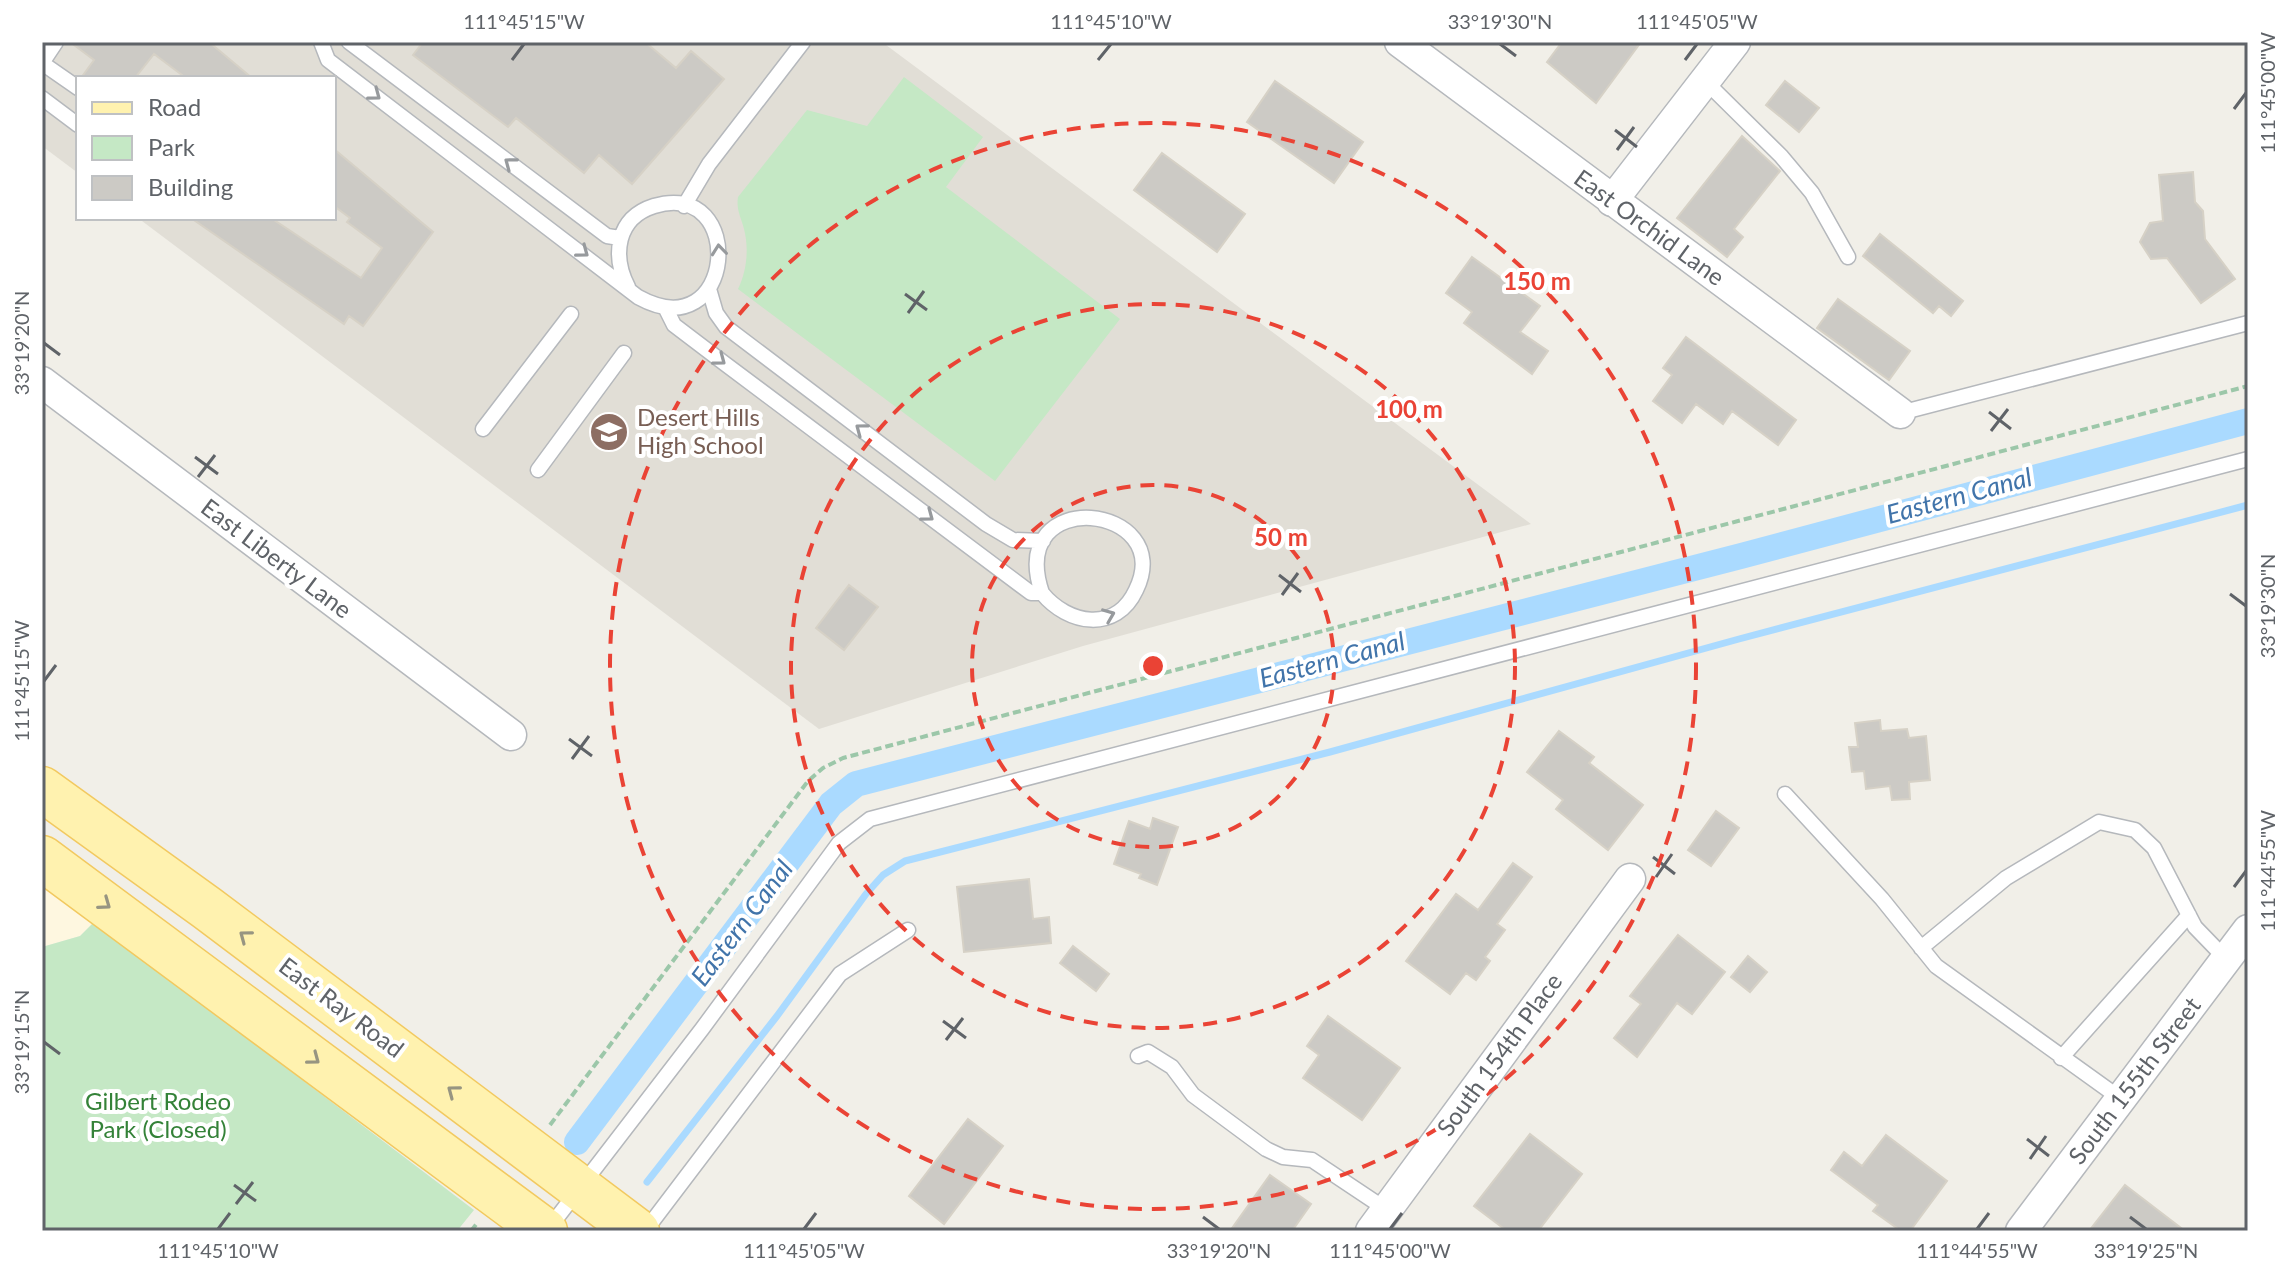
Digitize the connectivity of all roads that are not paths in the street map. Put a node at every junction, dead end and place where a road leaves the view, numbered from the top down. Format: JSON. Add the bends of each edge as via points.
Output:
{"nodes":[{"id":1,"x":56,"y":42,"type":"edge"},
{"id":2,"x":321,"y":42,"type":"edge"},
{"id":3,"x":349,"y":42,"type":"edge"},
{"id":4,"x":803,"y":42,"type":"edge"},
{"id":5,"x":1400,"y":42,"type":"edge"},
{"id":6,"x":1735,"y":42,"type":"edge"},
{"id":7,"x":42,"y":63,"type":"edge"},
{"id":8,"x":1705,"y":81,"type":"junction"},
{"id":9,"x":76,"y":87,"type":"edge"},
{"id":10,"x":42,"y":98,"type":"edge"},
{"id":11,"x":76,"y":124,"type":"edge"},
{"id":12,"x":1612,"y":201,"type":"junction"},
{"id":13,"x":684,"y":206,"type":"junction"},
{"id":14,"x":620,"y":238,"type":"junction"},
{"id":15,"x":1848,"y":257,"type":"dead end"},
{"id":16,"x":628,"y":287,"type":"junction"},
{"id":17,"x":709,"y":289,"type":"junction"},
{"id":18,"x":665,"y":307,"type":"junction"},
{"id":19,"x":571,"y":314,"type":"dead end"},
{"id":20,"x":2248,"y":323,"type":"edge"},
{"id":21,"x":624,"y":353,"type":"dead end"},
{"id":22,"x":42,"y":382,"type":"edge"},
{"id":23,"x":1900,"y":413,"type":"joint"},
{"id":24,"x":483,"y":429,"type":"dead end"},
{"id":25,"x":2248,"y":459,"type":"edge"},
{"id":26,"x":538,"y":470,"type":"dead end"},
{"id":27,"x":1043,"y":541,"type":"junction"},
{"id":28,"x":1042,"y":593,"type":"junction"},
{"id":29,"x":511,"y":735,"type":"dead end"},
{"id":30,"x":42,"y":789,"type":"edge"},
{"id":31,"x":1785,"y":794,"type":"dead end"},
{"id":32,"x":42,"y":849,"type":"edge"},
{"id":33,"x":42,"y":858,"type":"edge"},
{"id":34,"x":1630,"y":879,"type":"dead end"},
{"id":35,"x":207,"y":908,"type":"junction"},
{"id":36,"x":2189,"y":915,"type":"junction"},
{"id":37,"x":908,"y":930,"type":"dead end"},
{"id":38,"x":2248,"y":930,"type":"edge"},
{"id":39,"x":1921,"y":948,"type":"junction"},
{"id":40,"x":2226,"y":959,"type":"junction"},
{"id":41,"x":1138,"y":1056,"type":"dead end"},
{"id":42,"x":2061,"y":1058,"type":"junction"},
{"id":43,"x":2121,"y":1099,"type":"junction"},
{"id":44,"x":580,"y":1188,"type":"junction"},
{"id":45,"x":1379,"y":1221,"type":"edge"},
{"id":46,"x":546,"y":1231,"type":"edge"},
{"id":47,"x":637,"y":1231,"type":"edge"},
{"id":48,"x":645,"y":1231,"type":"edge"},
{"id":49,"x":2021,"y":1231,"type":"edge"}],
"edges":[{"from":1,"to":7,"type":"lane"},
{"from":2,"to":16,"type":"lane","one_way":true,"via":[[328,60]]},
{"from":14,"to":3,"type":"lane","one_way":true,"via":[[607,236]]},
{"from":4,"to":13,"type":"lane","via":[[709,164]]},
{"from":5,"to":12,"type":"street","name":"East Orchid Lane"},
{"from":6,"to":8,"type":"street"},
{"from":7,"to":9,"type":"lane"},
{"from":8,"to":12,"type":"street"},
{"from":8,"to":15,"type":"lane","via":[[1812,193]]},
{"from":10,"to":11,"type":"lane"},
{"from":12,"to":23,"type":"street","name":"East Orchid Lane"},
{"from":13,"to":14,"type":"lane","via":[[671,203],[646,209]]},
{"from":17,"to":13,"type":"lane","one_way":true,"via":[[717,276],[720,248],[708,221]]},
{"from":14,"to":16,"type":"lane","via":[[617,255]]},
{"from":16,"to":18,"type":"lane","via":[[638,297]]},
{"from":17,"to":18,"type":"lane","via":[[696,299]]},
{"from":27,"to":17,"type":"lane","one_way":true,"via":[[1013,540],[986,524],[726,327]]},
{"from":18,"to":28,"type":"lane","one_way":true,"via":[[674,325],[724,363],[1031,593]]},
{"from":19,"to":24,"type":"lane"},
{"from":20,"to":23,"type":"lane"},
{"from":21,"to":26,"type":"lane"},
{"from":22,"to":29,"type":"street","name":"East Liberty Lane"},
{"from":25,"to":44,"type":"lane","via":[[870,819],[839,843]]},
{"from":27,"to":28,"type":"lane","via":[[1036,576]]},
{"from":28,"to":27,"type":"lane","one_way":true,"via":[[1069,617],[1105,619],[1133,597],[1142,565],[1130,535],[1102,517],[1069,519]]},
{"from":30,"to":35,"type":"main road","name":"East Ray Road"},
{"from":31,"to":39,"type":"lane"},
{"from":32,"to":35,"type":"main road","via":[[77,846],[154,900]]},
{"from":33,"to":46,"type":"main road","one_way":true},
{"from":34,"to":45,"type":"street","name":"South 154th Place"},
{"from":44,"to":35,"type":"main road","name":"East Ray Road","one_way":true},
{"from":36,"to":39,"type":"lane","via":[[2154,848],[2135,830],[2099,822],[2006,878]]},
{"from":36,"to":40,"type":"lane"},
{"from":36,"to":42,"type":"lane"},
{"from":37,"to":48,"type":"lane","via":[[840,974]]},
{"from":38,"to":40,"type":"street","name":"South 155th Street"},
{"from":39,"to":42,"type":"lane","via":[[1936,966]]},
{"from":40,"to":43,"type":"street","name":"South 155th Street"},
{"from":41,"to":45,"type":"lane","via":[[1148,1052],[1162,1058],[1193,1095],[1266,1149],[1312,1160]]},
{"from":42,"to":43,"type":"lane"},
{"from":43,"to":49,"type":"street","name":"South 155th Street"},
{"from":44,"to":46,"type":"lane"},
{"from":44,"to":47,"type":"main road","name":"East Ray Road"}]}
